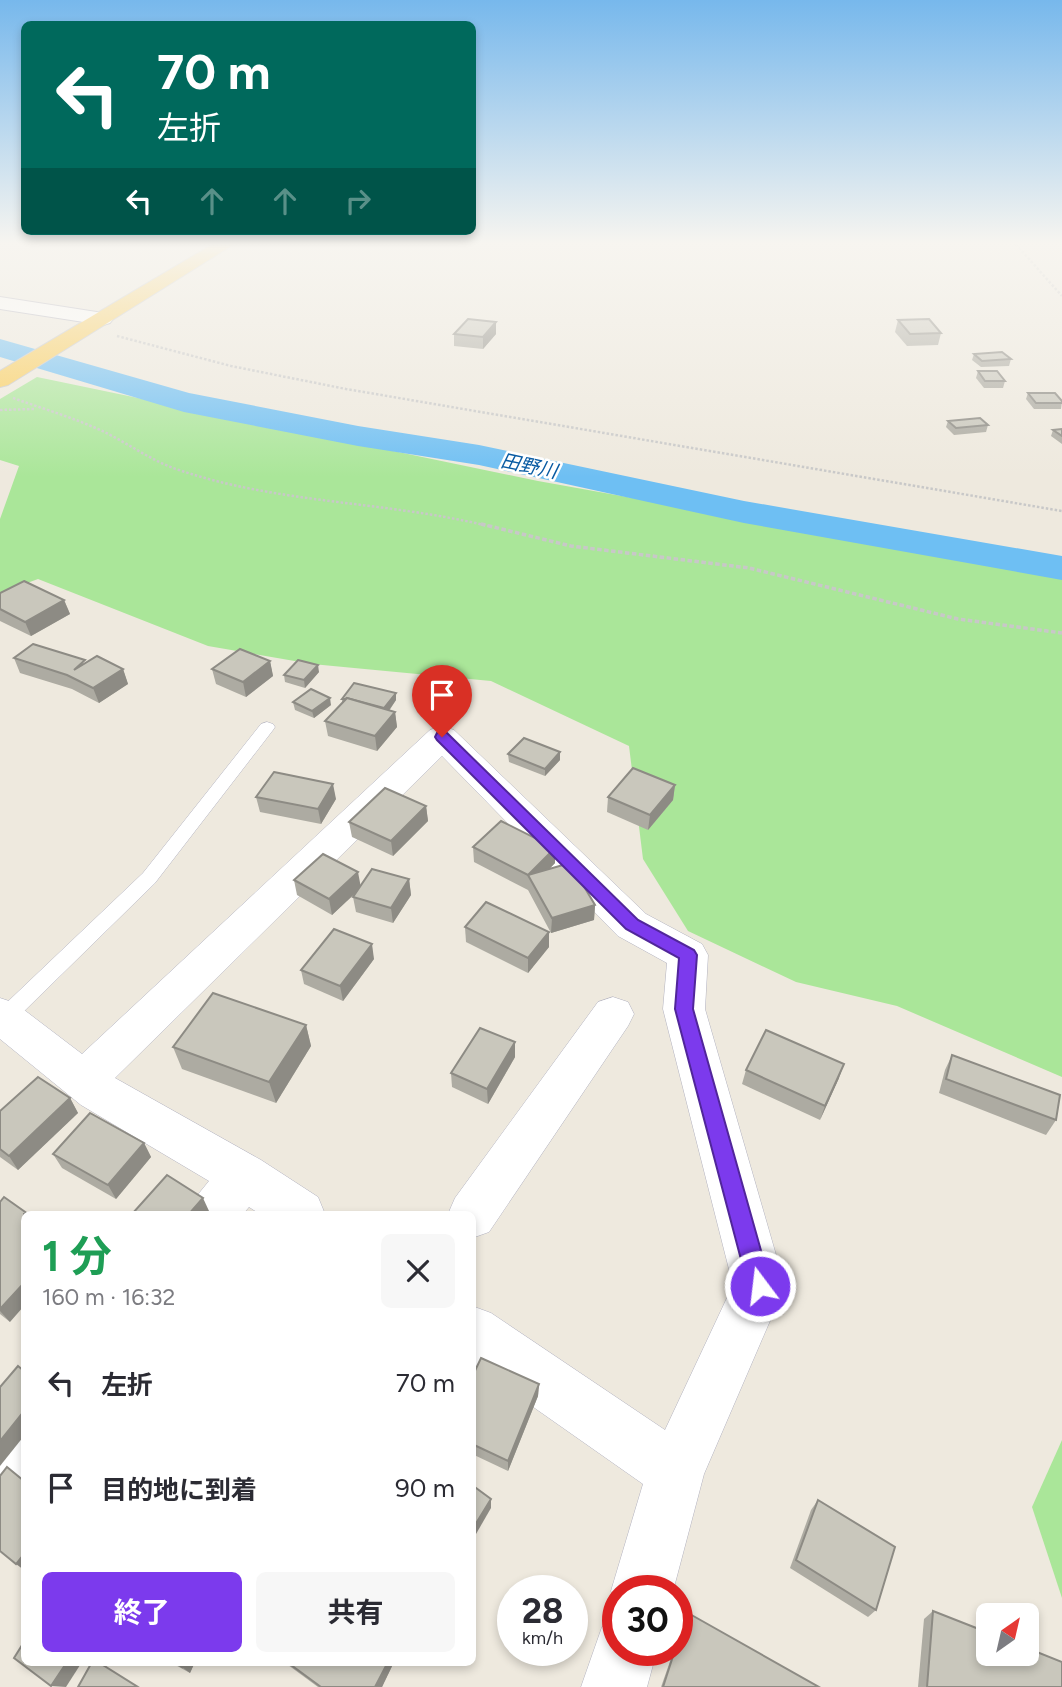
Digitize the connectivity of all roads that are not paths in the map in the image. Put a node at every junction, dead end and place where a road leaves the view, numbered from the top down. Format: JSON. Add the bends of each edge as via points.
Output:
{"nodes":[{"id":1,"x":62,"y":320,"type":"edge"},
{"id":2,"x":101,"y":320,"type":"edge"},
{"id":3,"x":89,"y":327,"type":"junction"},
{"id":4,"x":6,"y":389,"type":"edge"},
{"id":5,"x":267,"y":727,"type":"dead end"},
{"id":6,"x":613,"y":1014,"type":"dead end"},
{"id":7,"x":2,"y":1016,"type":"edge"},
{"id":8,"x":83,"y":1080,"type":"junction"},
{"id":9,"x":244,"y":1175,"type":"junction"},
{"id":10,"x":215,"y":1211,"type":"edge"},
{"id":11,"x":297,"y":1211,"type":"edge"},
{"id":12,"x":475,"y":1211,"type":"edge"},
{"id":13,"x":476,"y":1335,"type":"edge"},
{"id":14,"x":21,"y":1454,"type":"edge"},
{"id":15,"x":676,"y":1472,"type":"junction"},
{"id":16,"x":0,"y":1481,"type":"edge"},
{"id":17,"x":647,"y":1575,"type":"edge"},
{"id":18,"x":620,"y":1666,"type":"edge"},
{"id":19,"x":614,"y":1687,"type":"edge"}],
"edges":[{"from":1,"to":3,"type":"street"},
{"from":2,"to":3,"type":"highway"},
{"from":3,"to":4,"type":"highway"},
{"from":5,"to":7,"type":"lane","via":[[149,878]]},
{"from":6,"to":12,"type":"street"},
{"from":7,"to":8,"type":"street"},
{"from":8,"to":9,"type":"street"},
{"from":8,"to":15,"type":"street","via":[[442,737],[632,925],[688,955],[684,1009],[760,1286]]},
{"from":9,"to":10,"type":"street"},
{"from":9,"to":11,"type":"street"},
{"from":13,"to":15,"type":"street"},
{"from":14,"to":16,"type":"street"},
{"from":15,"to":17,"type":"street"},
{"from":18,"to":19,"type":"street"}]}
